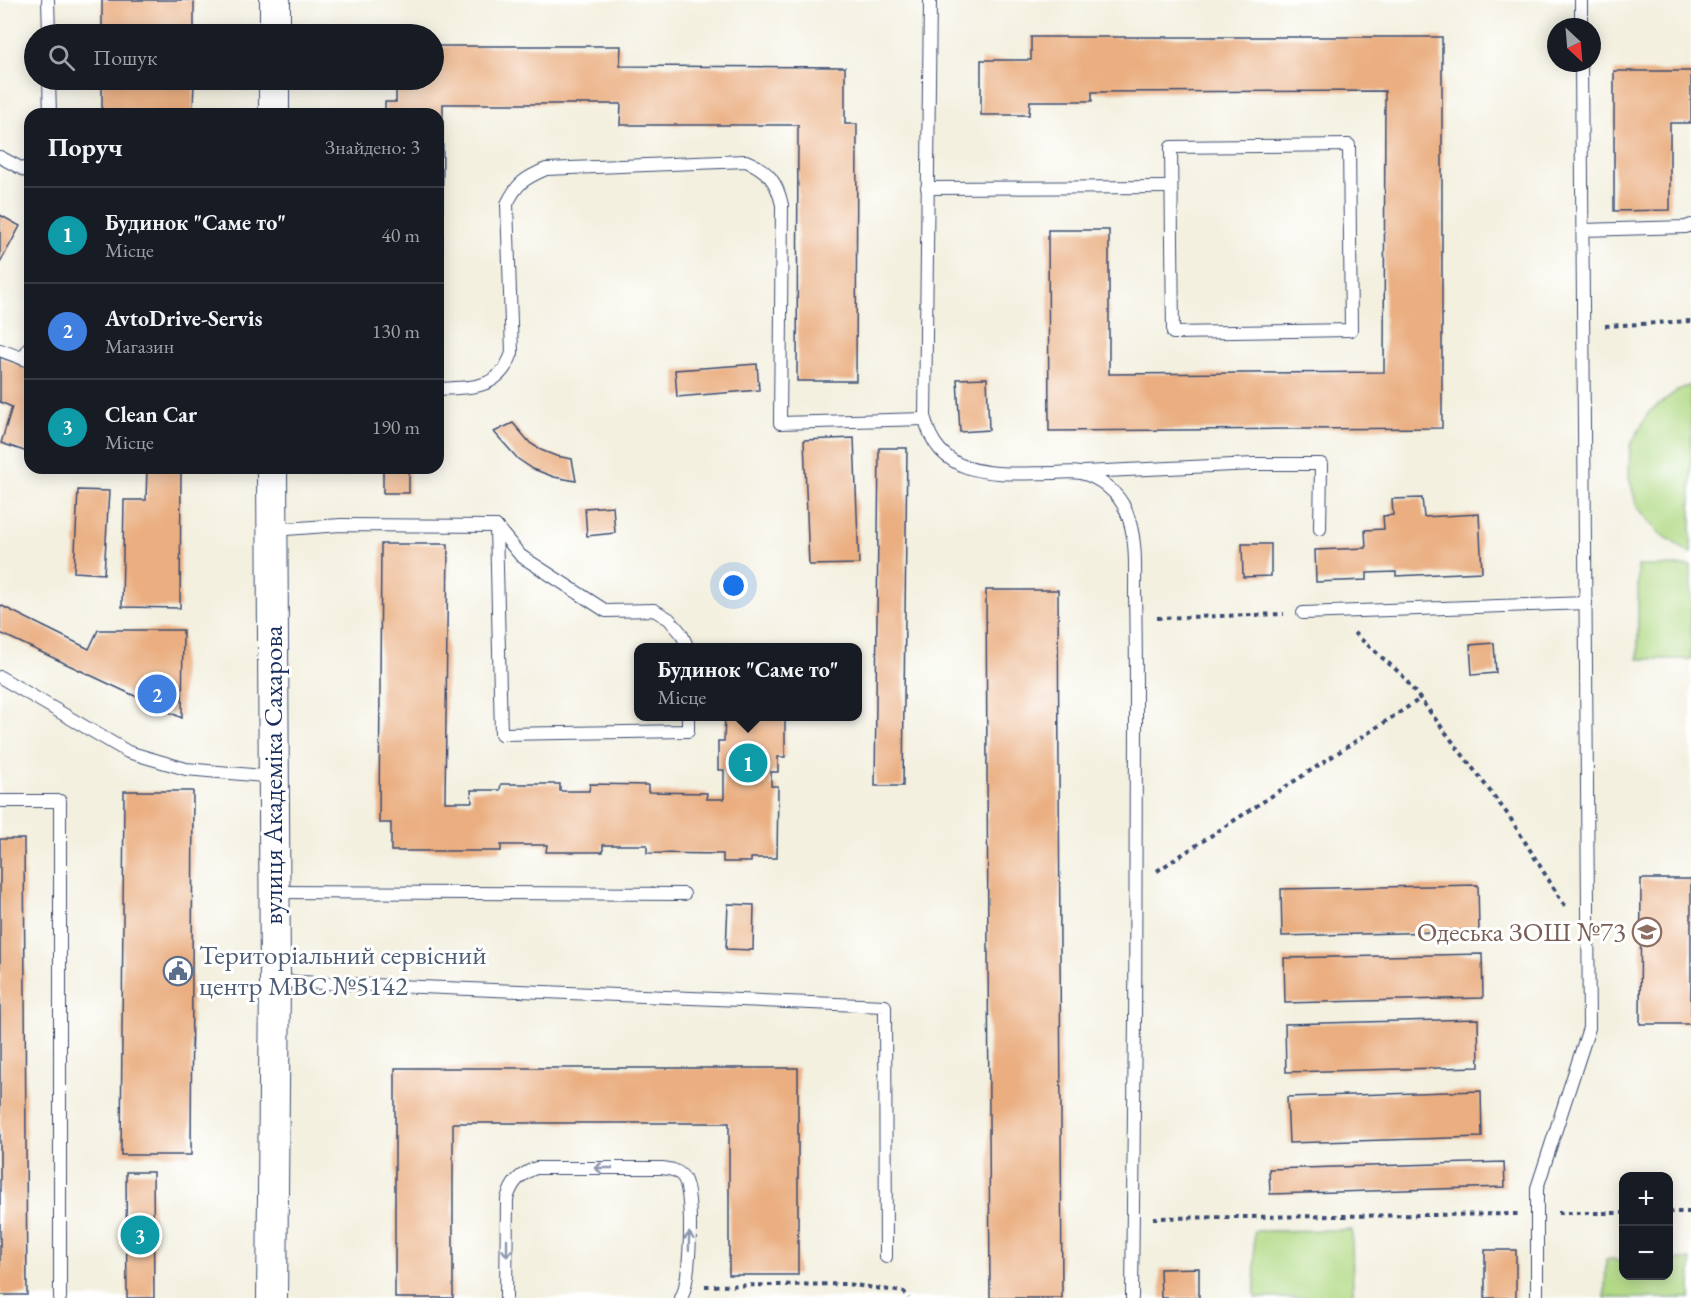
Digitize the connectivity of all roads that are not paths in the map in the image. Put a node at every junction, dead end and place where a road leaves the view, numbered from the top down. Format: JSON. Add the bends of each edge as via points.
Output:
{"nodes":[{"id":1,"x":48,"y":0,"type":"edge"},
{"id":2,"x":275,"y":0,"type":"edge"},
{"id":3,"x":930,"y":0,"type":"edge"},
{"id":4,"x":1581,"y":0,"type":"edge"},
{"id":5,"x":1581,"y":18,"type":"edge"},
{"id":6,"x":49,"y":24,"type":"edge"},
{"id":7,"x":274,"y":24,"type":"edge"},
{"id":8,"x":1581,"y":72,"type":"edge"},
{"id":9,"x":49,"y":90,"type":"edge"},
{"id":10,"x":274,"y":90,"type":"edge"},
{"id":11,"x":50,"y":108,"type":"edge"},
{"id":12,"x":274,"y":108,"type":"edge"},
{"id":13,"x":0,"y":158,"type":"edge"},
{"id":14,"x":24,"y":170,"type":"edge"},
{"id":15,"x":1172,"y":187,"type":"junction"},
{"id":16,"x":927,"y":188,"type":"junction"},
{"id":17,"x":1691,"y":225,"type":"edge"},
{"id":18,"x":1583,"y":230,"type":"junction"},
{"id":19,"x":0,"y":350,"type":"edge"},
{"id":20,"x":24,"y":359,"type":"edge"},
{"id":21,"x":444,"y":388,"type":"edge"},
{"id":22,"x":925,"y":419,"type":"junction"},
{"id":23,"x":1080,"y":473,"type":"junction"},
{"id":24,"x":272,"y":474,"type":"edge"},
{"id":25,"x":496,"y":525,"type":"junction"},
{"id":26,"x":1320,"y":529,"type":"dead end"},
{"id":27,"x":272,"y":530,"type":"junction"},
{"id":28,"x":1586,"y":603,"type":"junction"},
{"id":29,"x":1303,"y":613,"type":"road end"},
{"id":30,"x":686,"y":643,"type":"edge"},
{"id":31,"x":0,"y":677,"type":"edge"},
{"id":32,"x":688,"y":721,"type":"edge"},
{"id":33,"x":274,"y":777,"type":"junction"},
{"id":34,"x":0,"y":801,"type":"edge"},
{"id":35,"x":273,"y":892,"type":"junction"},
{"id":36,"x":684,"y":894,"type":"dead end"},
{"id":37,"x":275,"y":981,"type":"junction"},
{"id":38,"x":886,"y":1257,"type":"dead end"},
{"id":39,"x":60,"y":1298,"type":"edge"},
{"id":40,"x":273,"y":1298,"type":"edge"},
{"id":41,"x":506,"y":1298,"type":"edge"},
{"id":42,"x":681,"y":1298,"type":"edge"},
{"id":43,"x":1132,"y":1298,"type":"edge"},
{"id":44,"x":1537,"y":1298,"type":"edge"}],
"edges":[{"from":1,"to":6,"type":"lane"},
{"from":2,"to":7,"type":"street"},
{"from":3,"to":16,"type":"lane"},
{"from":4,"to":5,"type":"lane"},
{"from":8,"to":18,"type":"lane"},
{"from":9,"to":11,"type":"lane"},
{"from":10,"to":12,"type":"street"},
{"from":13,"to":14,"type":"lane"},
{"from":15,"to":15,"type":"lane","via":[[1171,147],[1349,145],[1351,330],[1173,333]]},
{"from":15,"to":16,"type":"lane"},
{"from":16,"to":22,"type":"lane"},
{"from":17,"to":18,"type":"lane"},
{"from":18,"to":28,"type":"lane"},
{"from":19,"to":20,"type":"lane"},
{"from":21,"to":22,"type":"lane","via":[[482,385],[507,367],[512,353],[507,204],[514,189],[528,177],[546,169],[746,161],[770,175],[782,205],[780,423]]},
{"from":22,"to":23,"type":"lane","via":[[931,439],[941,452],[972,470],[991,474]]},
{"from":23,"to":26,"type":"lane","via":[[1321,464]]},
{"from":23,"to":43,"type":"lane","via":[[1115,493],[1133,532],[1136,884]]},
{"from":24,"to":27,"type":"street","name":"вулиця Академіка Сахарова"},
{"from":25,"to":27,"type":"lane","via":[[341,525]]},
{"from":25,"to":30,"type":"lane","via":[[520,556],[606,611],[654,610],[669,619]]},
{"from":25,"to":32,"type":"lane","via":[[501,734],[688,731]]},
{"from":27,"to":33,"type":"street","name":"вулиця Академіка Сахарова"},
{"from":28,"to":29,"type":"lane"},
{"from":28,"to":44,"type":"lane","via":[[1589,1028],[1537,1188]]},
{"from":31,"to":33,"type":"lane","via":[[128,752],[186,770]]},
{"from":33,"to":35,"type":"street","name":"вулиця Академіка Сахарова"},
{"from":34,"to":39,"type":"lane","via":[[60,801]]},
{"from":35,"to":36,"type":"lane"},
{"from":35,"to":37,"type":"street","name":"вулиця Академіка Сахарова"},
{"from":37,"to":38,"type":"lane","via":[[885,1006]]},
{"from":37,"to":40,"type":"street","name":"вулиця Академіка Сахарова"},
{"from":42,"to":41,"type":"lane","one_way":true,"via":[[686,1286],[690,1196],[682,1176],[673,1169],[662,1168],[536,1168],[517,1179],[507,1198]]}]}
